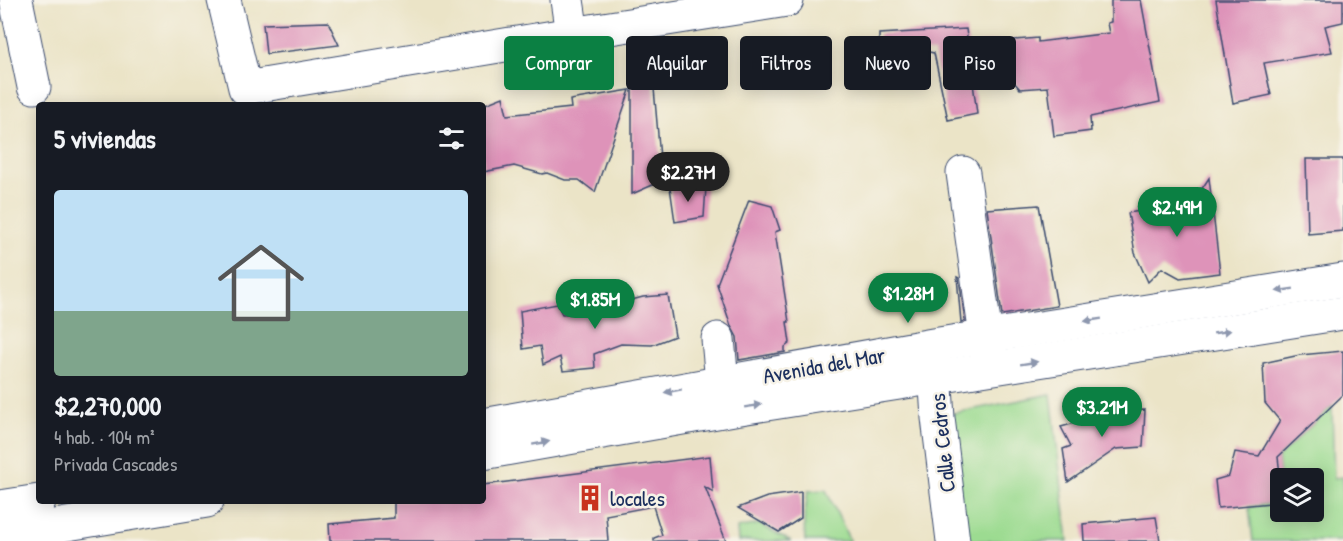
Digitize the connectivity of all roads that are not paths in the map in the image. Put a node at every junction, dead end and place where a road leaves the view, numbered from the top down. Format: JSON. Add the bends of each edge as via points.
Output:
{"nodes":[{"id":1,"x":16,"y":0,"type":"edge"},
{"id":2,"x":224,"y":0,"type":"edge"},
{"id":3,"x":567,"y":0,"type":"edge"},
{"id":4,"x":787,"y":0,"type":"edge"},
{"id":5,"x":572,"y":34,"type":"junction"},
{"id":6,"x":34,"y":87,"type":"dead end"},
{"id":7,"x":963,"y":173,"type":"dead end"},
{"id":8,"x":1343,"y":280,"type":"edge"},
{"id":9,"x":1343,"y":314,"type":"edge"},
{"id":10,"x":718,"y":339,"type":"dead end"},
{"id":11,"x":988,"y":353,"type":"junction"},
{"id":12,"x":935,"y":361,"type":"junction"},
{"id":13,"x":722,"y":382,"type":"junction"},
{"id":14,"x":486,"y":424,"type":"edge"},
{"id":15,"x":486,"y":452,"type":"edge"},
{"id":16,"x":36,"y":501,"type":"edge"},
{"id":17,"x":193,"y":504,"type":"edge"},
{"id":18,"x":0,"y":507,"type":"edge"},
{"id":19,"x":116,"y":520,"type":"edge"},
{"id":20,"x":0,"y":536,"type":"edge"},
{"id":21,"x":953,"y":541,"type":"edge"}],
"edges":[{"from":1,"to":6,"type":"street"},
{"from":2,"to":5,"type":"street","via":[[245,88]]},
{"from":3,"to":5,"type":"street"},
{"from":4,"to":5,"type":"street"},
{"from":7,"to":11,"type":"street"},
{"from":8,"to":11,"type":"street","name":"Avenida del Mar","one_way":true},
{"from":11,"to":9,"type":"street","name":"Avenida del Mar","one_way":true},
{"from":10,"to":13,"type":"street"},
{"from":11,"to":12,"type":"street","name":"Avenida del Mar"},
{"from":12,"to":13,"type":"street","name":"Avenida del Mar"},
{"from":15,"to":12,"type":"street","name":"Avenida del Mar","one_way":true,"via":[[734,409]]},
{"from":12,"to":21,"type":"street","name":"Calle Cedros"},
{"from":13,"to":14,"type":"street","name":"Avenida del Mar","one_way":true},
{"from":16,"to":18,"type":"street"},
{"from":17,"to":19,"type":"street"},
{"from":19,"to":20,"type":"street"}]}
